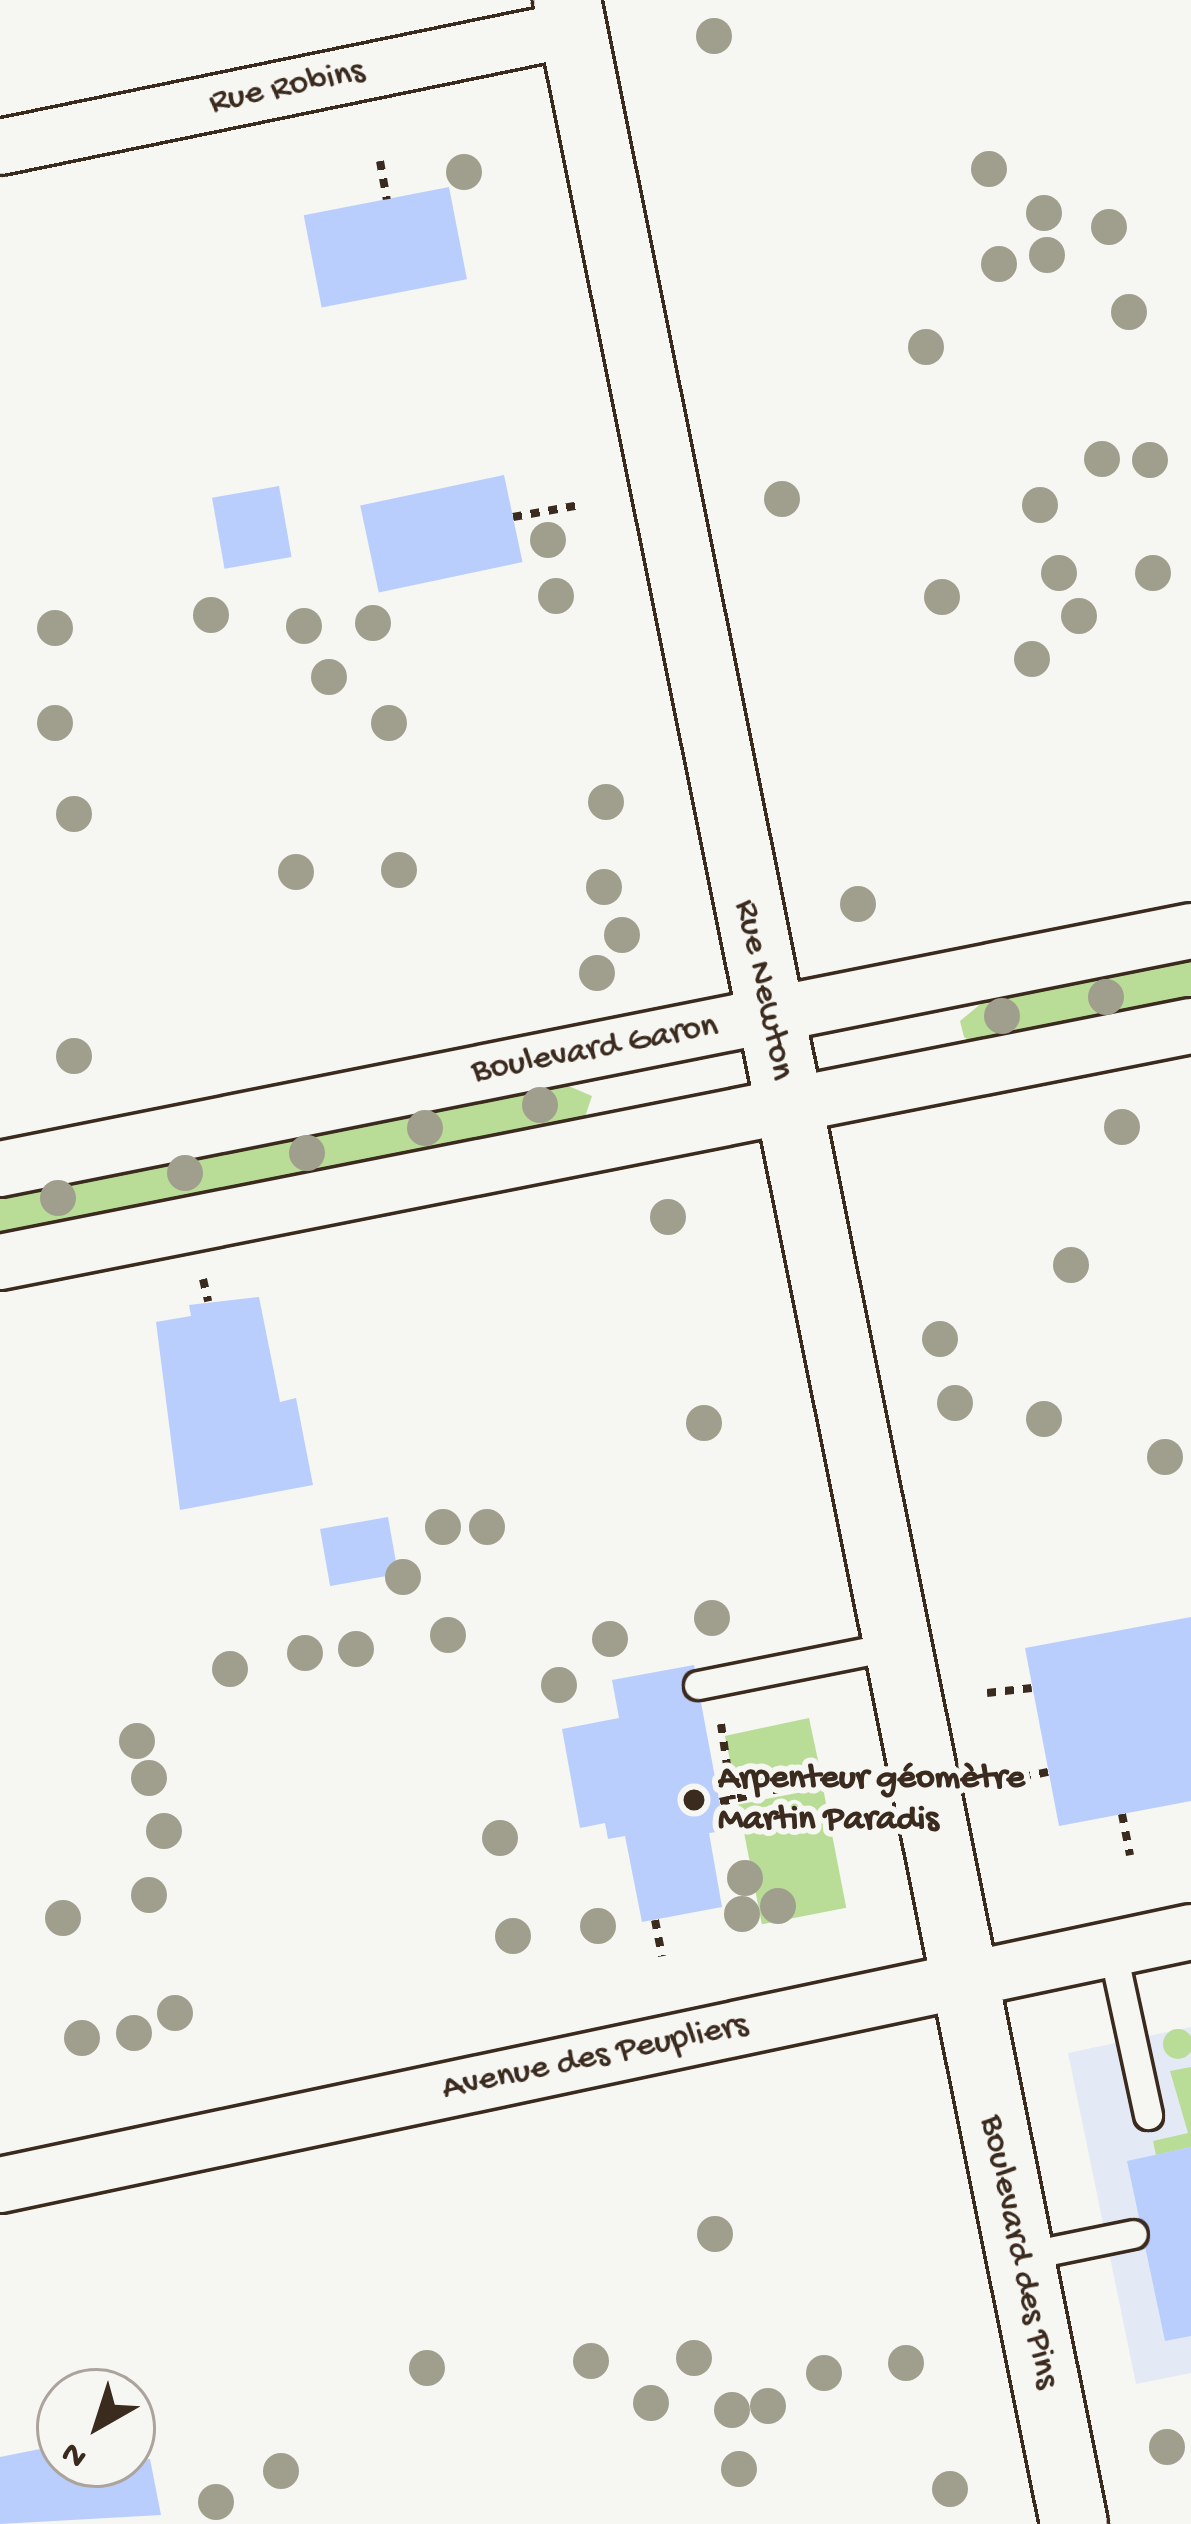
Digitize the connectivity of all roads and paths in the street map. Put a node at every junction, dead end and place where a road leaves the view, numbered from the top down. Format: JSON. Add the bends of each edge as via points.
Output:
{"nodes":[{"id":1,"x":570,"y":15,"type":"edge"},
{"id":2,"x":0,"y":147,"type":"edge"},
{"id":3,"x":380,"y":161,"type":"dead end"},
{"id":4,"x":387,"y":199,"type":"dead end"},
{"id":5,"x":580,"y":505,"type":"dead end"},
{"id":6,"x":513,"y":517,"type":"dead end"},
{"id":7,"x":1191,"y":931,"type":"edge"},
{"id":8,"x":766,"y":1017,"type":"junction"},
{"id":9,"x":1191,"y":1026,"type":"edge"},
{"id":10,"x":788,"y":1108,"type":"junction"},
{"id":11,"x":0,"y":1169,"type":"edge"},
{"id":12,"x":0,"y":1262,"type":"edge"},
{"id":13,"x":894,"y":1646,"type":"junction"},
{"id":14,"x":698,"y":1685,"type":"dead end"},
{"id":15,"x":1032,"y":1688,"type":"dead end"},
{"id":16,"x":987,"y":1693,"type":"dead end"},
{"id":17,"x":719,"y":1737,"type":"dead end"},
{"id":18,"x":1048,"y":1772,"type":"dead end"},
{"id":19,"x":827,"y":1778,"type":"dead end"},
{"id":20,"x":1004,"y":1781,"type":"dead end"},
{"id":21,"x":732,"y":1799,"type":"junction"},
{"id":22,"x":720,"y":1802,"type":"dead end"},
{"id":23,"x":1122,"y":1814,"type":"dead end"},
{"id":24,"x":1130,"y":1855,"type":"dead end"},
{"id":25,"x":655,"y":1920,"type":"dead end"},
{"id":26,"x":1191,"y":1932,"type":"edge"},
{"id":27,"x":1112,"y":1948,"type":"junction"},
{"id":28,"x":662,"y":1956,"type":"dead end"},
{"id":29,"x":960,"y":1980,"type":"junction"},
{"id":30,"x":1148,"y":2115,"type":"dead end"},
{"id":31,"x":0,"y":2185,"type":"edge"},
{"id":32,"x":1133,"y":2234,"type":"dead end"},
{"id":33,"x":1018,"y":2258,"type":"junction"},
{"id":34,"x":1074,"y":2524,"type":"edge"}],
"edges":[{"from":1,"to":2,"type":"street","name":"Rue Robins"},
{"from":1,"to":8,"type":"street","name":"Rue Newton"},
{"from":3,"to":4,"type":"path"},
{"from":5,"to":6,"type":"path"},
{"from":7,"to":8,"type":"street","name":"Boulevard Garon"},
{"from":8,"to":10,"type":"street","name":"Rue Newton"},
{"from":8,"to":11,"type":"street","name":"Boulevard Garon"},
{"from":9,"to":10,"type":"street"},
{"from":10,"to":12,"type":"street"},
{"from":10,"to":13,"type":"street","name":"Rue Newton"},
{"from":13,"to":14,"type":"lane"},
{"from":13,"to":29,"type":"street","name":"Rue Newton"},
{"from":15,"to":16,"type":"path"},
{"from":17,"to":21,"type":"path"},
{"from":18,"to":20,"type":"path"},
{"from":19,"to":21,"type":"path"},
{"from":21,"to":22,"type":"path"},
{"from":23,"to":24,"type":"path"},
{"from":25,"to":28,"type":"path"},
{"from":26,"to":27,"type":"street","name":"Avenue des Peupliers"},
{"from":27,"to":29,"type":"street","name":"Avenue des Peupliers"},
{"from":27,"to":30,"type":"lane"},
{"from":29,"to":31,"type":"street","name":"Avenue des Peupliers"},
{"from":29,"to":33,"type":"street","name":"Boulevard des Pins"},
{"from":32,"to":33,"type":"lane"},
{"from":33,"to":34,"type":"street","name":"Boulevard des Pins"}]}
